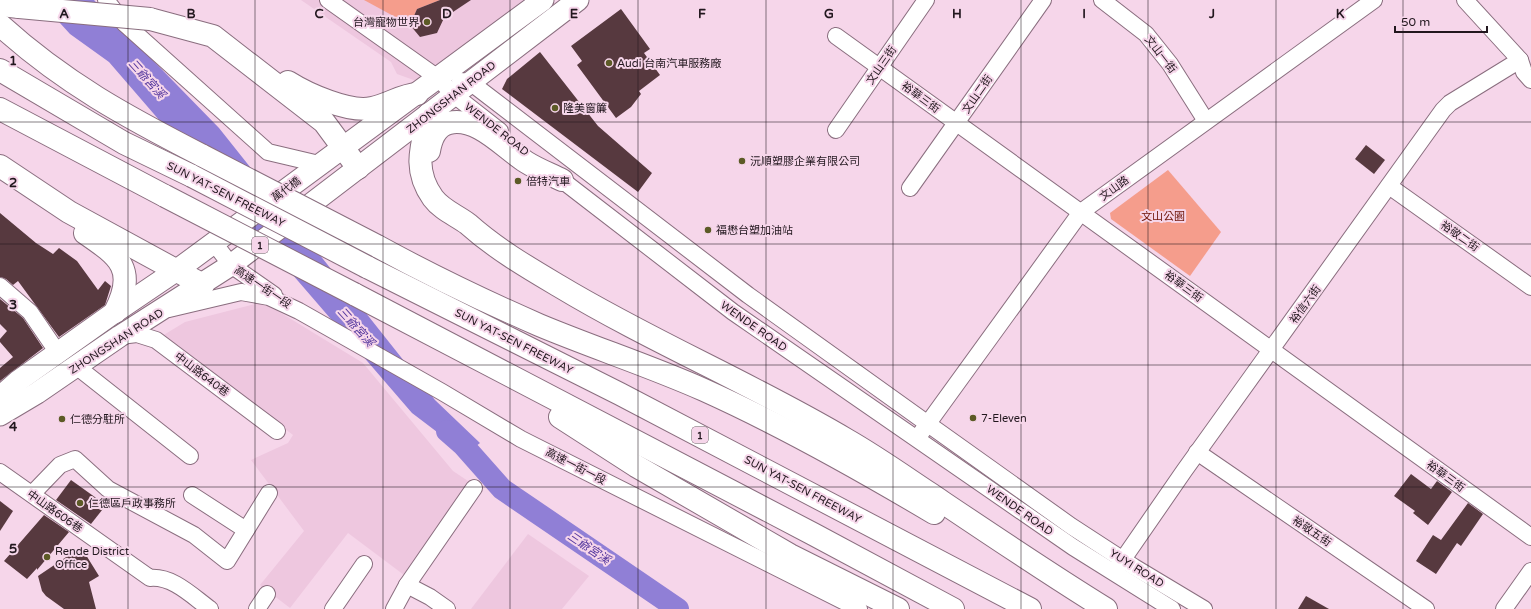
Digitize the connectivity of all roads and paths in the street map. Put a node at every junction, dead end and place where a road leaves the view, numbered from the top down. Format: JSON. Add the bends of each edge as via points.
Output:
{"nodes":[{"id":1,"x":106,"y":0,"type":"edge"},
{"id":2,"x":328,"y":0,"type":"edge"},
{"id":3,"x":543,"y":0,"type":"edge"},
{"id":4,"x":578,"y":0,"type":"edge"},
{"id":5,"x":926,"y":0,"type":"edge"},
{"id":6,"x":1043,"y":0,"type":"edge"},
{"id":7,"x":1102,"y":0,"type":"edge"},
{"id":8,"x":1374,"y":0,"type":"edge"},
{"id":9,"x":1465,"y":0,"type":"edge"},
{"id":10,"x":10,"y":6,"type":"edge"},
{"id":11,"x":0,"y":25,"type":"edge"},
{"id":12,"x":213,"y":36,"type":"junction"},
{"id":13,"x":836,"y":36,"type":"dead end"},
{"id":14,"x":1525,"y":61,"type":"edge"},
{"id":15,"x":879,"y":67,"type":"junction"},
{"id":16,"x":0,"y":70,"type":"edge"},
{"id":17,"x":438,"y":78,"type":"junction"},
{"id":18,"x":1531,"y":80,"type":"edge"},
{"id":19,"x":470,"y":82,"type":"junction"},
{"id":20,"x":417,"y":94,"type":"junction"},
{"id":21,"x":454,"y":95,"type":"junction"},
{"id":22,"x":0,"y":109,"type":"edge"},
{"id":23,"x":429,"y":114,"type":"junction"},
{"id":24,"x":1206,"y":121,"type":"junction"},
{"id":25,"x":957,"y":123,"type":"junction"},
{"id":26,"x":836,"y":130,"type":"dead end"},
{"id":27,"x":343,"y":147,"type":"junction"},
{"id":28,"x":319,"y":164,"type":"junction"},
{"id":29,"x":0,"y":166,"type":"edge"},
{"id":30,"x":358,"y":168,"type":"junction"},
{"id":31,"x":0,"y":173,"type":"edge"},
{"id":32,"x":562,"y":180,"type":"junction"},
{"id":33,"x":28,"y":185,"type":"junction"},
{"id":34,"x":1389,"y":186,"type":"junction"},
{"id":35,"x":910,"y":188,"type":"dead end"},
{"id":36,"x":69,"y":212,"type":"junction"},
{"id":37,"x":1081,"y":212,"type":"junction"},
{"id":38,"x":457,"y":216,"type":"junction"},
{"id":39,"x":219,"y":240,"type":"junction"},
{"id":40,"x":231,"y":265,"type":"junction"},
{"id":41,"x":177,"y":270,"type":"junction"},
{"id":42,"x":203,"y":285,"type":"junction"},
{"id":43,"x":0,"y":286,"type":"edge"},
{"id":44,"x":1531,"y":287,"type":"edge"},
{"id":45,"x":115,"y":312,"type":"junction"},
{"id":46,"x":299,"y":312,"type":"junction"},
{"id":47,"x":159,"y":313,"type":"junction"},
{"id":48,"x":120,"y":336,"type":"junction"},
{"id":49,"x":438,"y":338,"type":"junction"},
{"id":50,"x":1271,"y":349,"type":"junction"},
{"id":51,"x":58,"y":353,"type":"junction"},
{"id":52,"x":76,"y":366,"type":"junction"},
{"id":53,"x":0,"y":397,"type":"edge"},
{"id":54,"x":0,"y":415,"type":"edge"},
{"id":55,"x":928,"y":424,"type":"junction"},
{"id":56,"x":277,"y":431,"type":"dead end"},
{"id":57,"x":917,"y":439,"type":"junction"},
{"id":58,"x":1197,"y":452,"type":"junction"},
{"id":59,"x":190,"y":456,"type":"dead end"},
{"id":60,"x":0,"y":472,"type":"edge"},
{"id":61,"x":474,"y":488,"type":"dead end"},
{"id":62,"x":269,"y":493,"type":"dead end"},
{"id":63,"x":32,"y":494,"type":"junction"},
{"id":64,"x":192,"y":495,"type":"dead end"},
{"id":65,"x":1071,"y":526,"type":"joint"},
{"id":66,"x":246,"y":530,"type":"junction"},
{"id":67,"x":1531,"y":537,"type":"edge"},
{"id":68,"x":1074,"y":547,"type":"joint"},
{"id":69,"x":1123,"y":559,"type":"junction"},
{"id":70,"x":364,"y":564,"type":"dead end"},
{"id":71,"x":1531,"y":572,"type":"edge"},
{"id":72,"x":1114,"y":573,"type":"junction"},
{"id":73,"x":1066,"y":584,"type":"junction"},
{"id":74,"x":406,"y":585,"type":"junction"},
{"id":75,"x":267,"y":594,"type":"dead end"},
{"id":76,"x":210,"y":609,"type":"edge"},
{"id":77,"x":257,"y":609,"type":"edge"},
{"id":78,"x":333,"y":609,"type":"edge"},
{"id":79,"x":394,"y":609,"type":"edge"},
{"id":80,"x":447,"y":609,"type":"edge"},
{"id":81,"x":859,"y":609,"type":"edge"},
{"id":82,"x":898,"y":609,"type":"edge"},
{"id":83,"x":953,"y":609,"type":"edge"},
{"id":84,"x":1030,"y":609,"type":"edge"},
{"id":85,"x":1106,"y":609,"type":"edge"},
{"id":86,"x":1172,"y":609,"type":"edge"},
{"id":87,"x":1204,"y":609,"type":"edge"},
{"id":88,"x":1426,"y":609,"type":"edge"},
{"id":89,"x":1504,"y":609,"type":"edge"}],
"edges":[{"from":1,"to":28,"type":"street","via":[[124,22],[268,152]]},
{"from":2,"to":17,"type":"street","name":"WENDE ROAD"},
{"from":3,"to":17,"type":"main road","name":"ZHONGSHAN ROAD"},
{"from":4,"to":19,"type":"main road","name":"ZHONGSHAN ROAD"},
{"from":5,"to":15,"type":"street","name":"文山三街"},
{"from":6,"to":25,"type":"street","name":"文山二街"},
{"from":7,"to":24,"type":"street","name":"文山一街","via":[[1146,34],[1170,64]]},
{"from":8,"to":24,"type":"street","name":"文山路"},
{"from":9,"to":14,"type":"street"},
{"from":10,"to":12,"type":"highway","bridge":true,"via":[[150,19]]},
{"from":11,"to":73,"type":"highway","bridge":true,"via":[[76,86],[136,121],[490,304],[704,390],[775,424],[854,465],[972,536]]},
{"from":12,"to":20,"type":"highway","via":[[299,89],[343,105],[367,109],[408,94]]},
{"from":12,"to":27,"type":"highway","via":[[324,122]]},
{"from":13,"to":15,"type":"street","name":"裕華三街"},
{"from":14,"to":18,"type":"street","via":[[1524,72]]},
{"from":14,"to":34,"type":"street","name":"裕信六街","via":[[1450,102]]},
{"from":15,"to":25,"type":"street","name":"裕華三街"},
{"from":15,"to":26,"type":"street","name":"文山三街"},
{"from":16,"to":84,"type":"highway","name":"SUN YAT-SEN FREEWAY","number":"1","bridge":true,"via":[[124,143],[627,398]]},
{"from":17,"to":19,"type":"street"},
{"from":17,"to":20,"type":"main road","name":"ZHONGSHAN ROAD"},
{"from":17,"to":21,"type":"street","name":"WENDE ROAD"},
{"from":19,"to":21,"type":"main road","name":"ZHONGSHAN ROAD"},
{"from":19,"to":55,"type":"street","name":"WENDE ROAD","via":[[748,295]]},
{"from":20,"to":27,"type":"main road","name":"ZHONGSHAN ROAD"},
{"from":21,"to":23,"type":"main road","name":"ZHONGSHAN ROAD"},
{"from":21,"to":32,"type":"street","name":"WENDE ROAD"},
{"from":22,"to":49,"type":"highway","number":"1","bridge":true},
{"from":23,"to":30,"type":"main road","name":"ZHONGSHAN ROAD"},
{"from":23,"to":38,"type":"highway","via":[[420,148],[420,171],[433,198],[447,212]]},
{"from":24,"to":37,"type":"street","name":"文山路"},
{"from":25,"to":35,"type":"street","name":"文山二街"},
{"from":25,"to":37,"type":"street","name":"裕華三街"},
{"from":27,"to":28,"type":"main road","name":"ZHONGSHAN ROAD"},
{"from":27,"to":30,"type":"highway"},
{"from":28,"to":39,"type":"main road","name":"萬代橋","bridge":true},
{"from":29,"to":33,"type":"highway"},
{"from":30,"to":40,"type":"main road","name":"ZHONGSHAN ROAD","bridge":true},
{"from":31,"to":33,"type":"highway"},
{"from":32,"to":38,"type":"highway","via":[[526,162],[470,124],[460,121],[445,124],[437,130],[430,146],[430,170],[440,195],[452,206]]},
{"from":32,"to":57,"type":"street","name":"WENDE ROAD","via":[[733,312]]},
{"from":33,"to":36,"type":"highway"},
{"from":34,"to":44,"type":"street","name":"裕敬二街"},
{"from":34,"to":50,"type":"street","name":"裕信六街"},
{"from":36,"to":41,"type":"highway"},
{"from":36,"to":45,"type":"highway","via":[[85,233],[113,253],[123,267],[125,288]]},
{"from":37,"to":50,"type":"street","name":"裕華三街"},
{"from":37,"to":55,"type":"street","name":"文山路"},
{"from":38,"to":73,"type":"highway","via":[[494,246],[582,300],[648,337],[779,401],[847,439]]},
{"from":39,"to":40,"type":"street","name":"高速一街一段"},
{"from":39,"to":41,"type":"main road","name":"ZHONGSHAN ROAD"},
{"from":40,"to":42,"type":"main road","name":"ZHONGSHAN ROAD"},
{"from":40,"to":46,"type":"street","name":"高速一街一段"},
{"from":41,"to":42,"type":"highway"},
{"from":41,"to":45,"type":"main road","name":"ZHONGSHAN ROAD"},
{"from":42,"to":47,"type":"main road","name":"ZHONGSHAN ROAD"},
{"from":43,"to":51,"type":"street","via":[[30,312]]},
{"from":45,"to":51,"type":"main road","name":"ZHONGSHAN ROAD"},
{"from":46,"to":47,"type":"street","name":"高速一街一段","via":[[269,297],[241,292]]},
{"from":46,"to":81,"type":"street","name":"高速一街一段","via":[[521,439]]},
{"from":47,"to":48,"type":"main road","name":"ZHONGSHAN ROAD"},
{"from":48,"to":52,"type":"main road","name":"ZHONGSHAN ROAD"},
{"from":48,"to":56,"type":"street","name":"中山路640巷","via":[[137,334],[156,340]]},
{"from":49,"to":82,"type":"highway","via":[[636,466],[790,555]]},
{"from":49,"to":83,"type":"highway","number":"1"},
{"from":50,"to":58,"type":"street","name":"裕信六街"},
{"from":50,"to":67,"type":"street","name":"裕華三街"},
{"from":51,"to":53,"type":"main road","name":"ZHONGSHAN ROAD"},
{"from":52,"to":54,"type":"main road","name":"ZHONGSHAN ROAD"},
{"from":52,"to":59,"type":"street"},
{"from":55,"to":57,"type":"street","name":"文山路"},
{"from":55,"to":65,"type":"street","name":"WENDE ROAD"},
{"from":57,"to":68,"type":"street","name":"WENDE ROAD"},
{"from":58,"to":69,"type":"street","name":"裕信六街"},
{"from":58,"to":88,"type":"street","name":"裕敬五街"},
{"from":60,"to":63,"type":"street","name":"中山路606巷"},
{"from":61,"to":74,"type":"street"},
{"from":62,"to":66,"type":"street"},
{"from":63,"to":66,"type":"street","via":[[60,465],[75,459],[108,489],[194,535],[227,561]]},
{"from":63,"to":76,"type":"street","name":"中山路606巷","via":[[150,578],[172,582]]},
{"from":64,"to":66,"type":"street"},
{"from":65,"to":69,"type":"street","name":"YUYI ROAD"},
{"from":68,"to":72,"type":"street","name":"YUYI ROAD"},
{"from":69,"to":72,"type":"street","name":"裕信六街"},
{"from":69,"to":87,"type":"street","name":"YUYI ROAD"},
{"from":70,"to":78,"type":"street"},
{"from":71,"to":89,"type":"street"},
{"from":72,"to":86,"type":"street","name":"YUYI ROAD"},
{"from":73,"to":85,"type":"highway"},
{"from":74,"to":79,"type":"street"},
{"from":74,"to":80,"type":"street"},
{"from":75,"to":77,"type":"street"}]}
